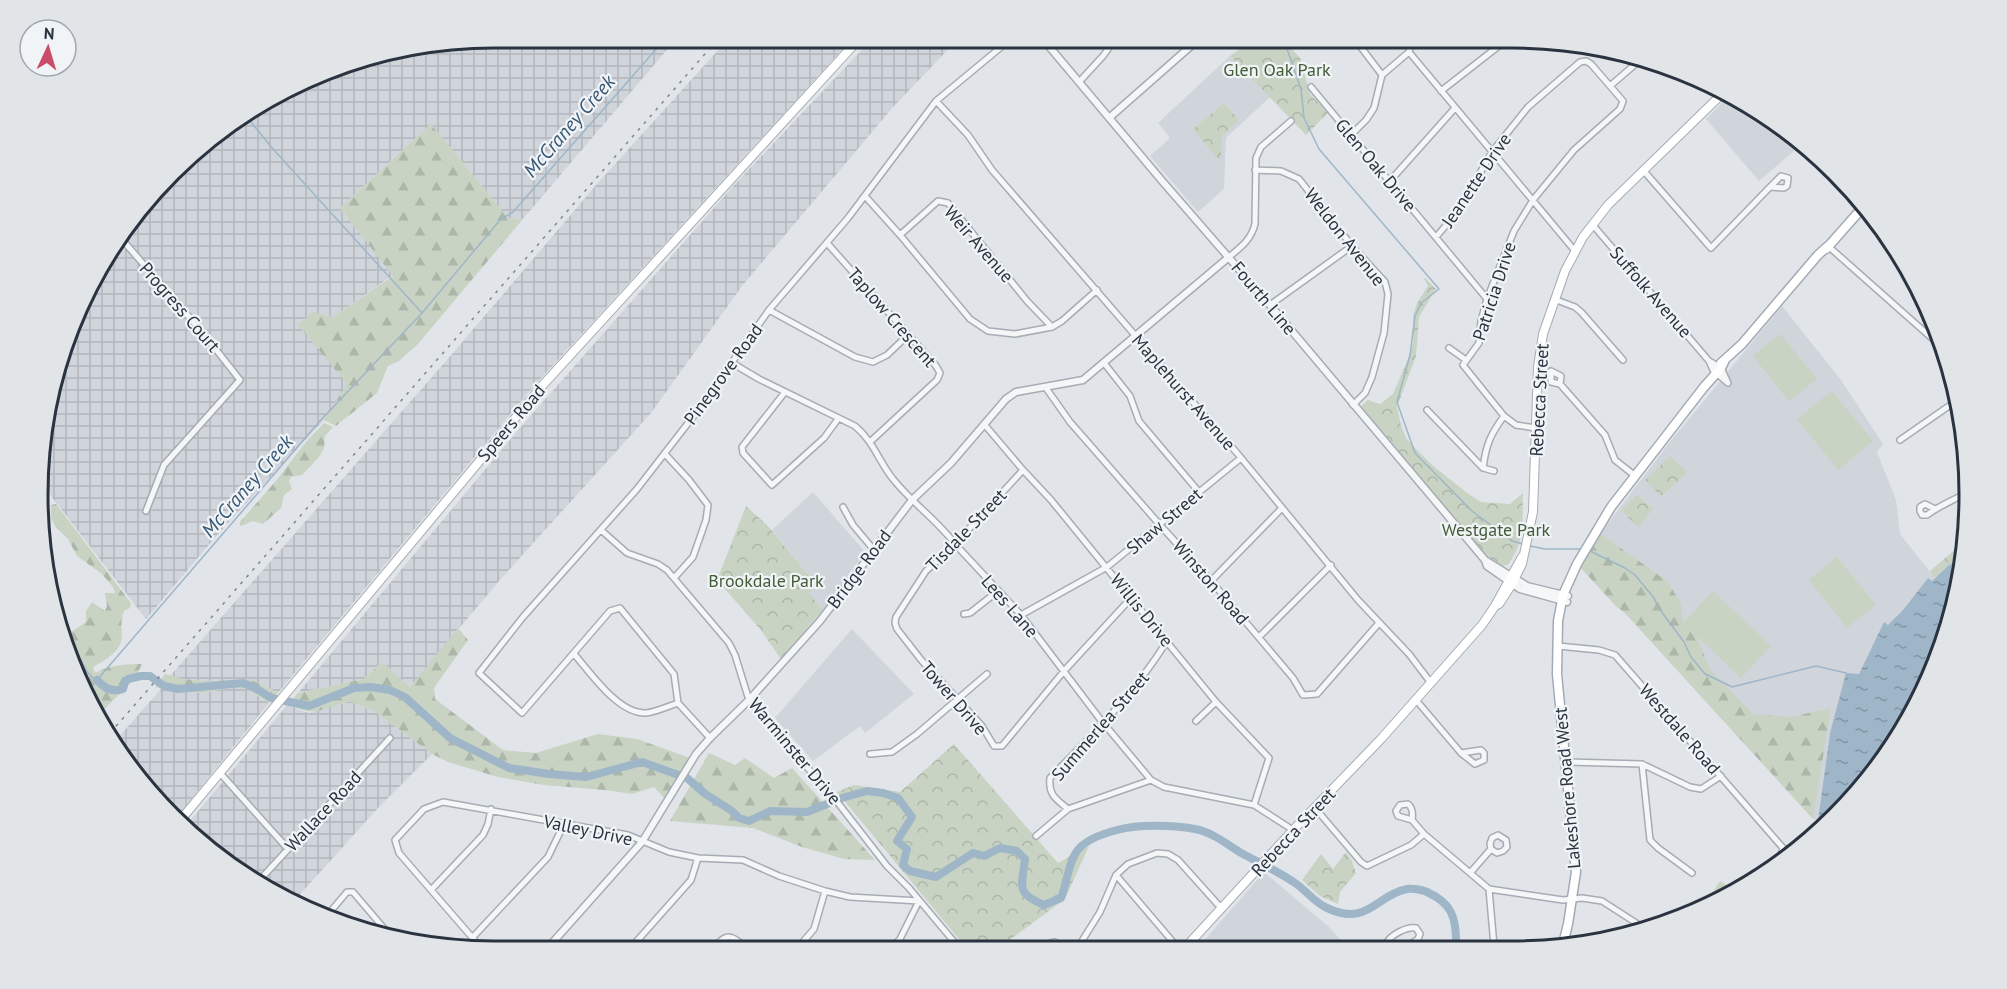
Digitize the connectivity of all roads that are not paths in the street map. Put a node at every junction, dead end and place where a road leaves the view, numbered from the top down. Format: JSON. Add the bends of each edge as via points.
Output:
{"nodes":[{"id":1,"x":851,"y":48,"type":"edge"},
{"id":2,"x":1000,"y":48,"type":"edge"},
{"id":3,"x":1051,"y":48,"type":"edge"},
{"id":4,"x":1109,"y":48,"type":"edge"},
{"id":5,"x":1189,"y":48,"type":"edge"},
{"id":6,"x":1362,"y":48,"type":"edge"},
{"id":7,"x":1410,"y":48,"type":"edge"},
{"id":8,"x":1496,"y":48,"type":"edge"},
{"id":9,"x":1409,"y":52,"type":"junction"},
{"id":10,"x":1632,"y":64,"type":"edge"},
{"id":11,"x":1383,"y":75,"type":"junction"},
{"id":12,"x":1080,"y":81,"type":"junction"},
{"id":13,"x":1610,"y":86,"type":"junction"},
{"id":14,"x":1311,"y":87,"type":"dead end"},
{"id":15,"x":1441,"y":91,"type":"junction"},
{"id":16,"x":1718,"y":98,"type":"edge"},
{"id":17,"x":936,"y":101,"type":"junction"},
{"id":18,"x":1455,"y":108,"type":"junction"},
{"id":19,"x":1109,"y":118,"type":"junction"},
{"id":20,"x":1291,"y":121,"type":"dead end"},
{"id":21,"x":1350,"y":136,"type":"junction"},
{"id":22,"x":1492,"y":152,"type":"junction"},
{"id":23,"x":1255,"y":170,"type":"junction"},
{"id":24,"x":1643,"y":170,"type":"junction"},
{"id":25,"x":1389,"y":182,"type":"junction"},
{"id":26,"x":1770,"y":187,"type":"dead end"},
{"id":27,"x":865,"y":196,"type":"junction"},
{"id":28,"x":1533,"y":200,"type":"junction"},
{"id":29,"x":1858,"y":212,"type":"edge"},
{"id":30,"x":1592,"y":224,"type":"junction"},
{"id":31,"x":900,"y":235,"type":"junction"},
{"id":32,"x":1436,"y":237,"type":"junction"},
{"id":33,"x":125,"y":243,"type":"edge"},
{"id":34,"x":827,"y":243,"type":"junction"},
{"id":35,"x":1352,"y":246,"type":"junction"},
{"id":36,"x":1828,"y":246,"type":"junction"},
{"id":37,"x":1575,"y":251,"type":"junction"},
{"id":38,"x":1229,"y":257,"type":"junction"},
{"id":39,"x":1097,"y":290,"type":"junction"},
{"id":40,"x":1487,"y":299,"type":"junction"},
{"id":41,"x":1554,"y":299,"type":"junction"},
{"id":42,"x":1270,"y":304,"type":"junction"},
{"id":43,"x":769,"y":310,"type":"junction"},
{"id":44,"x":1052,"y":327,"type":"junction"},
{"id":45,"x":908,"y":335,"type":"junction"},
{"id":46,"x":1136,"y":335,"type":"junction"},
{"id":47,"x":1929,"y":336,"type":"edge"},
{"id":48,"x":1449,"y":348,"type":"dead end"},
{"id":49,"x":1466,"y":360,"type":"junction"},
{"id":50,"x":1623,"y":360,"type":"dead end"},
{"id":51,"x":732,"y":363,"type":"junction"},
{"id":52,"x":1104,"y":363,"type":"junction"},
{"id":53,"x":1717,"y":366,"type":"junction"},
{"id":54,"x":1560,"y":384,"type":"dead end"},
{"id":55,"x":1046,"y":388,"type":"junction"},
{"id":56,"x":786,"y":392,"type":"junction"},
{"id":57,"x":1353,"y":405,"type":"junction"},
{"id":58,"x":1950,"y":405,"type":"edge"},
{"id":59,"x":1427,"y":410,"type":"dead end"},
{"id":60,"x":1504,"y":416,"type":"junction"},
{"id":61,"x":838,"y":419,"type":"junction"},
{"id":62,"x":984,"y":424,"type":"junction"},
{"id":63,"x":1536,"y":428,"type":"junction"},
{"id":64,"x":1900,"y":440,"type":"dead end"},
{"id":65,"x":871,"y":441,"type":"junction"},
{"id":66,"x":665,"y":454,"type":"junction"},
{"id":67,"x":1241,"y":458,"type":"junction"},
{"id":68,"x":1483,"y":468,"type":"junction"},
{"id":69,"x":1023,"y":470,"type":"junction"},
{"id":70,"x":1494,"y":471,"type":"dead end"},
{"id":71,"x":1634,"y":475,"type":"junction"},
{"id":72,"x":1199,"y":492,"type":"junction"},
{"id":73,"x":1959,"y":498,"type":"edge"},
{"id":74,"x":912,"y":500,"type":"junction"},
{"id":75,"x":843,"y":507,"type":"dead end"},
{"id":76,"x":1282,"y":508,"type":"junction"},
{"id":77,"x":1935,"y":509,"type":"dead end"},
{"id":78,"x":146,"y":512,"type":"dead end"},
{"id":79,"x":1160,"y":525,"type":"junction"},
{"id":80,"x":601,"y":530,"type":"junction"},
{"id":81,"x":955,"y":544,"type":"junction"},
{"id":82,"x":874,"y":550,"type":"junction"},
{"id":83,"x":1331,"y":566,"type":"junction"},
{"id":84,"x":1107,"y":567,"type":"junction"},
{"id":85,"x":675,"y":577,"type":"junction"},
{"id":86,"x":1511,"y":580,"type":"junction"},
{"id":87,"x":1211,"y":581,"type":"junction"},
{"id":88,"x":998,"y":591,"type":"junction"},
{"id":89,"x":1132,"y":597,"type":"junction"},
{"id":90,"x":1565,"y":598,"type":"junction"},
{"id":91,"x":964,"y":614,"type":"dead end"},
{"id":92,"x":1021,"y":615,"type":"junction"},
{"id":93,"x":1379,"y":622,"type":"junction"},
{"id":94,"x":895,"y":623,"type":"joint"},
{"id":95,"x":1259,"y":637,"type":"junction"},
{"id":96,"x":1167,"y":640,"type":"junction"},
{"id":97,"x":1558,"y":646,"type":"junction"},
{"id":98,"x":574,"y":654,"type":"junction"},
{"id":99,"x":1064,"y":670,"type":"junction"},
{"id":100,"x":987,"y":674,"type":"dead end"},
{"id":101,"x":1431,"y":683,"type":"junction"},
{"id":102,"x":958,"y":699,"type":"junction"},
{"id":103,"x":749,"y":700,"type":"junction"},
{"id":104,"x":1416,"y":700,"type":"junction"},
{"id":105,"x":1216,"y":702,"type":"junction"},
{"id":106,"x":678,"y":703,"type":"junction"},
{"id":107,"x":1196,"y":721,"type":"dead end"},
{"id":108,"x":1104,"y":724,"type":"junction"},
{"id":109,"x":390,"y":738,"type":"dead end"},
{"id":110,"x":710,"y":738,"type":"junction"},
{"id":111,"x":1461,"y":753,"type":"dead end"},
{"id":112,"x":870,"y":754,"type":"dead end"},
{"id":113,"x":1567,"y":762,"type":"junction"},
{"id":114,"x":1642,"y":764,"type":"junction"},
{"id":115,"x":219,"y":773,"type":"junction"},
{"id":116,"x":1720,"y":776,"type":"junction"},
{"id":117,"x":1151,"y":780,"type":"junction"},
{"id":118,"x":1254,"y":804,"type":"junction"},
{"id":119,"x":1316,"y":808,"type":"junction"},
{"id":120,"x":491,"y":809,"type":"junction"},
{"id":121,"x":1068,"y":809,"type":"junction"},
{"id":122,"x":184,"y":815,"type":"edge"},
{"id":123,"x":1412,"y":820,"type":"dead end"},
{"id":124,"x":564,"y":824,"type":"junction"},
{"id":125,"x":1293,"y":830,"type":"junction"},
{"id":126,"x":1424,"y":834,"type":"junction"},
{"id":127,"x":1036,"y":836,"type":"dead end"},
{"id":128,"x":642,"y":842,"type":"junction"},
{"id":129,"x":1783,"y":848,"type":"edge"},
{"id":130,"x":288,"y":849,"type":"junction"},
{"id":131,"x":1491,"y":849,"type":"dead end"},
{"id":132,"x":698,"y":858,"type":"junction"},
{"id":133,"x":1470,"y":873,"type":"junction"},
{"id":134,"x":1692,"y":873,"type":"dead end"},
{"id":135,"x":1116,"y":875,"type":"junction"},
{"id":136,"x":263,"y":876,"type":"edge"},
{"id":137,"x":1489,"y":889,"type":"junction"},
{"id":138,"x":431,"y":890,"type":"junction"},
{"id":139,"x":825,"y":891,"type":"junction"},
{"id":140,"x":1572,"y":898,"type":"junction"},
{"id":141,"x":919,"y":901,"type":"junction"},
{"id":142,"x":1222,"y":909,"type":"junction"},
{"id":143,"x":332,"y":910,"type":"edge"},
{"id":144,"x":1637,"y":923,"type":"edge"},
{"id":145,"x":383,"y":927,"type":"edge"},
{"id":146,"x":472,"y":938,"type":"junction"},
{"id":147,"x":1564,"y":938,"type":"edge"},
{"id":148,"x":474,"y":940,"type":"edge"},
{"id":149,"x":554,"y":941,"type":"edge"},
{"id":150,"x":637,"y":941,"type":"edge"},
{"id":151,"x":719,"y":941,"type":"edge"},
{"id":152,"x":739,"y":941,"type":"edge"},
{"id":153,"x":804,"y":941,"type":"edge"},
{"id":154,"x":898,"y":941,"type":"edge"},
{"id":155,"x":953,"y":941,"type":"edge"},
{"id":156,"x":1079,"y":941,"type":"edge"},
{"id":157,"x":1172,"y":941,"type":"edge"},
{"id":158,"x":1192,"y":941,"type":"edge"},
{"id":159,"x":1387,"y":941,"type":"edge"},
{"id":160,"x":1415,"y":941,"type":"edge"},
{"id":161,"x":1495,"y":941,"type":"edge"}],
"edges":[{"from":1,"to":115,"type":"main road","name":"Speers Road","via":[[542,386]]},
{"from":2,"to":17,"type":"street","name":"Pinegrove Road"},
{"from":3,"to":12,"type":"street","name":"Fourth Line"},
{"from":4,"to":12,"type":"street"},
{"from":5,"to":19,"type":"street"},
{"from":6,"to":11,"type":"street"},
{"from":7,"to":9,"type":"street"},
{"from":8,"to":15,"type":"street"},
{"from":9,"to":11,"type":"street"},
{"from":9,"to":15,"type":"street"},
{"from":10,"to":13,"type":"street"},
{"from":11,"to":21,"type":"street","via":[[1374,108]]},
{"from":12,"to":19,"type":"street","name":"Fourth Line"},
{"from":13,"to":22,"type":"street","name":"Jeanette Drive","via":[[1592,64],[1580,62],[1528,107]]},
{"from":13,"to":28,"type":"street","name":"Patricia Drive","via":[[1623,101],[1620,109],[1574,150]]},
{"from":14,"to":21,"type":"street","name":"Glen Oak Drive"},
{"from":15,"to":18,"type":"street"},
{"from":16,"to":24,"type":"main road","name":"Rebecca Street"},
{"from":17,"to":27,"type":"street","name":"Pinegrove Road"},
{"from":17,"to":39,"type":"street","name":"Maplehurst Avenue"},
{"from":18,"to":22,"type":"street"},
{"from":18,"to":25,"type":"street"},
{"from":19,"to":38,"type":"street","name":"Fourth Line"},
{"from":20,"to":23,"type":"street","via":[[1261,147]]},
{"from":21,"to":25,"type":"street","name":"Glen Oak Drive"},
{"from":22,"to":28,"type":"street"},
{"from":22,"to":32,"type":"street","name":"Jeanette Drive","via":[[1459,210]]},
{"from":23,"to":35,"type":"street","name":"Weldon Avenue","via":[[1281,171],[1299,179]]},
{"from":23,"to":38,"type":"street","via":[[1255,224],[1247,243]]},
{"from":24,"to":26,"type":"street","via":[[1711,248]]},
{"from":24,"to":30,"type":"main road","name":"Rebecca Street"},
{"from":25,"to":32,"type":"street","name":"Glen Oak Drive"},
{"from":27,"to":31,"type":"street"},
{"from":27,"to":34,"type":"street","name":"Pinegrove Road"},
{"from":28,"to":37,"type":"street"},
{"from":28,"to":40,"type":"street","name":"Patricia Drive","via":[[1514,231]]},
{"from":29,"to":36,"type":"main road","name":"Lakeshore Road West"},
{"from":30,"to":37,"type":"main road","name":"Rebecca Street"},
{"from":30,"to":53,"type":"street","name":"Suffolk Avenue"},
{"from":31,"to":44,"type":"street","via":[[970,319],[988,331],[1015,334]]},
{"from":31,"to":44,"type":"street","name":"Weir Avenue","via":[[938,201],[948,203]]},
{"from":32,"to":40,"type":"street","name":"Glen Oak Drive"},
{"from":33,"to":78,"type":"street","name":"Progress Court","via":[[240,380],[164,465]]},
{"from":34,"to":43,"type":"street","name":"Pinegrove Road"},
{"from":34,"to":45,"type":"street","name":"Taplow Crescent"},
{"from":35,"to":42,"type":"street"},
{"from":35,"to":57,"type":"street","name":"Weldon Avenue","via":[[1385,282],[1388,294],[1384,333],[1372,377],[1365,393]]},
{"from":36,"to":47,"type":"street"},
{"from":36,"to":53,"type":"main road","name":"Lakeshore Road West","via":[[1742,344]]},
{"from":37,"to":41,"type":"main road","name":"Rebecca Street"},
{"from":38,"to":42,"type":"street","name":"Fourth Line"},
{"from":38,"to":46,"type":"street","name":"Bridge Road"},
{"from":39,"to":44,"type":"street"},
{"from":39,"to":46,"type":"street","name":"Maplehurst Avenue"},
{"from":40,"to":49,"type":"street","name":"Patricia Drive","via":[[1479,343]]},
{"from":41,"to":50,"type":"street","via":[[1581,312]]},
{"from":41,"to":63,"type":"main road","name":"Rebecca Street","via":[[1538,368]]},
{"from":42,"to":57,"type":"street","name":"Fourth Line"},
{"from":43,"to":45,"type":"street","via":[[873,363]]},
{"from":43,"to":51,"type":"street","name":"Pinegrove Road"},
{"from":45,"to":65,"type":"street","name":"Taplow Crescent","via":[[940,373]]},
{"from":46,"to":52,"type":"street","name":"Bridge Road"},
{"from":46,"to":67,"type":"street","name":"Maplehurst Avenue"},
{"from":48,"to":49,"type":"street","name":"Patricia Drive"},
{"from":49,"to":60,"type":"street","name":"Patricia Drive","via":[[1463,365]]},
{"from":51,"to":56,"type":"street","name":"Lees Lane"},
{"from":51,"to":66,"type":"street","name":"Pinegrove Road"},
{"from":52,"to":55,"type":"street","name":"Bridge Road","via":[[1083,380]]},
{"from":52,"to":72,"type":"street","via":[[1130,396],[1139,420]]},
{"from":53,"to":71,"type":"main road","name":"Lakeshore Road West"},
{"from":54,"to":71,"type":"street","via":[[1605,435],[1615,460]]},
{"from":55,"to":62,"type":"street","name":"Bridge Road","via":[[1016,392]]},
{"from":55,"to":79,"type":"street","name":"Winston Road","via":[[1070,422]]},
{"from":56,"to":61,"type":"street","name":"Lees Lane"},
{"from":56,"to":61,"type":"street","via":[[742,447],[772,485],[824,438]]},
{"from":57,"to":86,"type":"street","name":"Fourth Line","via":[[1485,560]]},
{"from":58,"to":64,"type":"street"},
{"from":59,"to":68,"type":"street"},
{"from":60,"to":63,"type":"street","name":"Patricia Drive","via":[[1516,425]]},
{"from":60,"to":68,"type":"street","via":[[1490,435]]},
{"from":61,"to":65,"type":"street","name":"Lees Lane","via":[[855,426]]},
{"from":62,"to":69,"type":"street","name":"Willis Drive"},
{"from":62,"to":74,"type":"street","name":"Bridge Road"},
{"from":63,"to":86,"type":"main road","name":"Rebecca Street","via":[[1533,512],[1523,556]]},
{"from":65,"to":74,"type":"street","name":"Lees Lane","via":[[893,479]]},
{"from":66,"to":80,"type":"street","name":"Pinegrove Road"},
{"from":66,"to":85,"type":"street","via":[[708,505],[693,557]]},
{"from":67,"to":72,"type":"street","name":"Shaw Street"},
{"from":67,"to":76,"type":"street","name":"Maplehurst Avenue"},
{"from":68,"to":70,"type":"street"},
{"from":69,"to":81,"type":"street","name":"Tisdale Street"},
{"from":69,"to":84,"type":"street","name":"Willis Drive"},
{"from":71,"to":90,"type":"main road","name":"Lakeshore Road West","via":[[1598,526],[1567,583]]},
{"from":72,"to":79,"type":"street","name":"Shaw Street"},
{"from":73,"to":77,"type":"street"},
{"from":74,"to":81,"type":"street","name":"Lees Lane"},
{"from":74,"to":82,"type":"street","name":"Bridge Road"},
{"from":75,"to":82,"type":"street"},
{"from":76,"to":83,"type":"street","name":"Maplehurst Avenue"},
{"from":76,"to":87,"type":"street"},
{"from":79,"to":84,"type":"street","name":"Shaw Street"},
{"from":79,"to":87,"type":"street","name":"Winston Road"},
{"from":80,"to":85,"type":"street","name":"Warminster Drive","via":[[627,553],[658,564]]},
{"from":80,"to":98,"type":"street","name":"Pinegrove Road","via":[[479,673],[522,713]]},
{"from":81,"to":88,"type":"street","name":"Lees Lane"},
{"from":81,"to":94,"type":"street","name":"Tisdale Street","via":[[926,570]]},
{"from":82,"to":103,"type":"street","name":"Bridge Road","via":[[820,621]]},
{"from":83,"to":93,"type":"street","name":"Maplehurst Avenue"},
{"from":83,"to":95,"type":"street"},
{"from":84,"to":89,"type":"street","name":"Willis Drive"},
{"from":84,"to":92,"type":"street","name":"Shaw Street"},
{"from":85,"to":103,"type":"street","name":"Warminster Drive","via":[[729,643]]},
{"from":86,"to":90,"type":"street","name":"Fourth Line"},
{"from":86,"to":101,"type":"main road","name":"Rebecca Street","via":[[1482,625]]},
{"from":87,"to":95,"type":"street","name":"Winston Road"},
{"from":88,"to":91,"type":"street"},
{"from":88,"to":92,"type":"street","name":"Lees Lane"},
{"from":89,"to":96,"type":"street","name":"Willis Drive"},
{"from":89,"to":99,"type":"street"},
{"from":90,"to":97,"type":"main road","name":"Lakeshore Road West"},
{"from":92,"to":99,"type":"street","name":"Lees Lane"},
{"from":93,"to":95,"type":"street","name":"Winston Road","via":[[1317,694],[1303,695]]},
{"from":93,"to":101,"type":"street","name":"Maplehurst Avenue"},
{"from":94,"to":102,"type":"street","name":"Tower Drive","via":[[922,661]]},
{"from":96,"to":105,"type":"street","name":"Willis Drive"},
{"from":96,"to":108,"type":"street","name":"Summerlea Street","via":[[1147,673]]},
{"from":97,"to":113,"type":"main road","name":"Lakeshore Road West","via":[[1557,674]]},
{"from":97,"to":116,"type":"street","name":"Westdale Road","via":[[1615,655]]},
{"from":98,"to":106,"type":"street","via":[[616,701],[631,710],[646,713]]},
{"from":98,"to":106,"type":"street","via":[[610,611],[620,608],[674,674]]},
{"from":99,"to":102,"type":"street","name":"Tower Drive","via":[[1002,746],[994,746]]},
{"from":99,"to":108,"type":"street","name":"Lees Lane"},
{"from":100,"to":102,"type":"street"},
{"from":101,"to":104,"type":"main road","name":"Rebecca Street"},
{"from":102,"to":112,"type":"street","via":[[891,752]]},
{"from":103,"to":110,"type":"street","name":"Bridge Road"},
{"from":103,"to":141,"type":"street","name":"Warminster Drive"},
{"from":104,"to":111,"type":"street"},
{"from":104,"to":119,"type":"main road","name":"Rebecca Street"},
{"from":105,"to":107,"type":"street"},
{"from":105,"to":118,"type":"street","name":"Willis Drive","via":[[1269,758]]},
{"from":106,"to":110,"type":"street"},
{"from":108,"to":117,"type":"street","name":"Lees Lane"},
{"from":108,"to":121,"type":"street","name":"Summerlea Street","via":[[1050,778],[1049,788]]},
{"from":109,"to":130,"type":"street","name":"Wallace Road"},
{"from":110,"to":128,"type":"street","name":"Bridge Road"},
{"from":113,"to":114,"type":"street"},
{"from":113,"to":140,"type":"main road","name":"Lakeshore Road West","via":[[1576,872]]},
{"from":114,"to":116,"type":"street","via":[[1701,789]]},
{"from":114,"to":134,"type":"street","via":[[1650,840]]},
{"from":115,"to":122,"type":"main road","name":"Speers Road"},
{"from":115,"to":130,"type":"street"},
{"from":116,"to":129,"type":"street","name":"Westdale Road"},
{"from":117,"to":118,"type":"street","via":[[1164,787]]},
{"from":117,"to":121,"type":"street"},
{"from":118,"to":125,"type":"street"},
{"from":119,"to":125,"type":"main road","name":"Rebecca Street"},
{"from":119,"to":126,"type":"street","via":[[1367,866]]},
{"from":120,"to":124,"type":"street","name":"Valley Drive"},
{"from":120,"to":138,"type":"street","via":[[483,835]]},
{"from":120,"to":138,"type":"street","name":"Valley Drive","via":[[434,804],[424,809],[395,840],[399,853]]},
{"from":121,"to":127,"type":"street"},
{"from":123,"to":126,"type":"street"},
{"from":124,"to":128,"type":"street","name":"Valley Drive","via":[[628,835]]},
{"from":124,"to":146,"type":"street","via":[[548,857]]},
{"from":125,"to":142,"type":"main road","name":"Rebecca Street"},
{"from":126,"to":133,"type":"street"},
{"from":128,"to":132,"type":"street","name":"Valley Drive"},
{"from":128,"to":149,"type":"street","name":"Bridge Road"},
{"from":130,"to":136,"type":"street","name":"Wallace Road"},
{"from":131,"to":133,"type":"street"},
{"from":132,"to":139,"type":"street","name":"Valley Drive","via":[[743,860]]},
{"from":132,"to":150,"type":"street","via":[[691,880]]},
{"from":133,"to":137,"type":"street"},
{"from":135,"to":142,"type":"street","via":[[1128,864],[1157,853],[1168,854]]},
{"from":135,"to":156,"type":"street","via":[[1100,912]]},
{"from":135,"to":157,"type":"street"},
{"from":137,"to":140,"type":"street"},
{"from":137,"to":161,"type":"street"},
{"from":138,"to":146,"type":"street"},
{"from":139,"to":141,"type":"street","via":[[850,897]]},
{"from":139,"to":153,"type":"street","via":[[814,929]]},
{"from":140,"to":144,"type":"street","via":[[1602,901]]},
{"from":140,"to":147,"type":"main road","name":"Lakeshore Road West"},
{"from":141,"to":154,"type":"street"},
{"from":141,"to":155,"type":"street","name":"Warminster Drive"},
{"from":142,"to":158,"type":"main road","name":"Rebecca Street"},
{"from":143,"to":145,"type":"street","via":[[346,892],[353,892]]},
{"from":146,"to":148,"type":"street"},
{"from":151,"to":152,"type":"street","via":[[729,936]]},
{"from":159,"to":160,"type":"street","via":[[1408,928],[1416,928],[1420,934]]}]}
